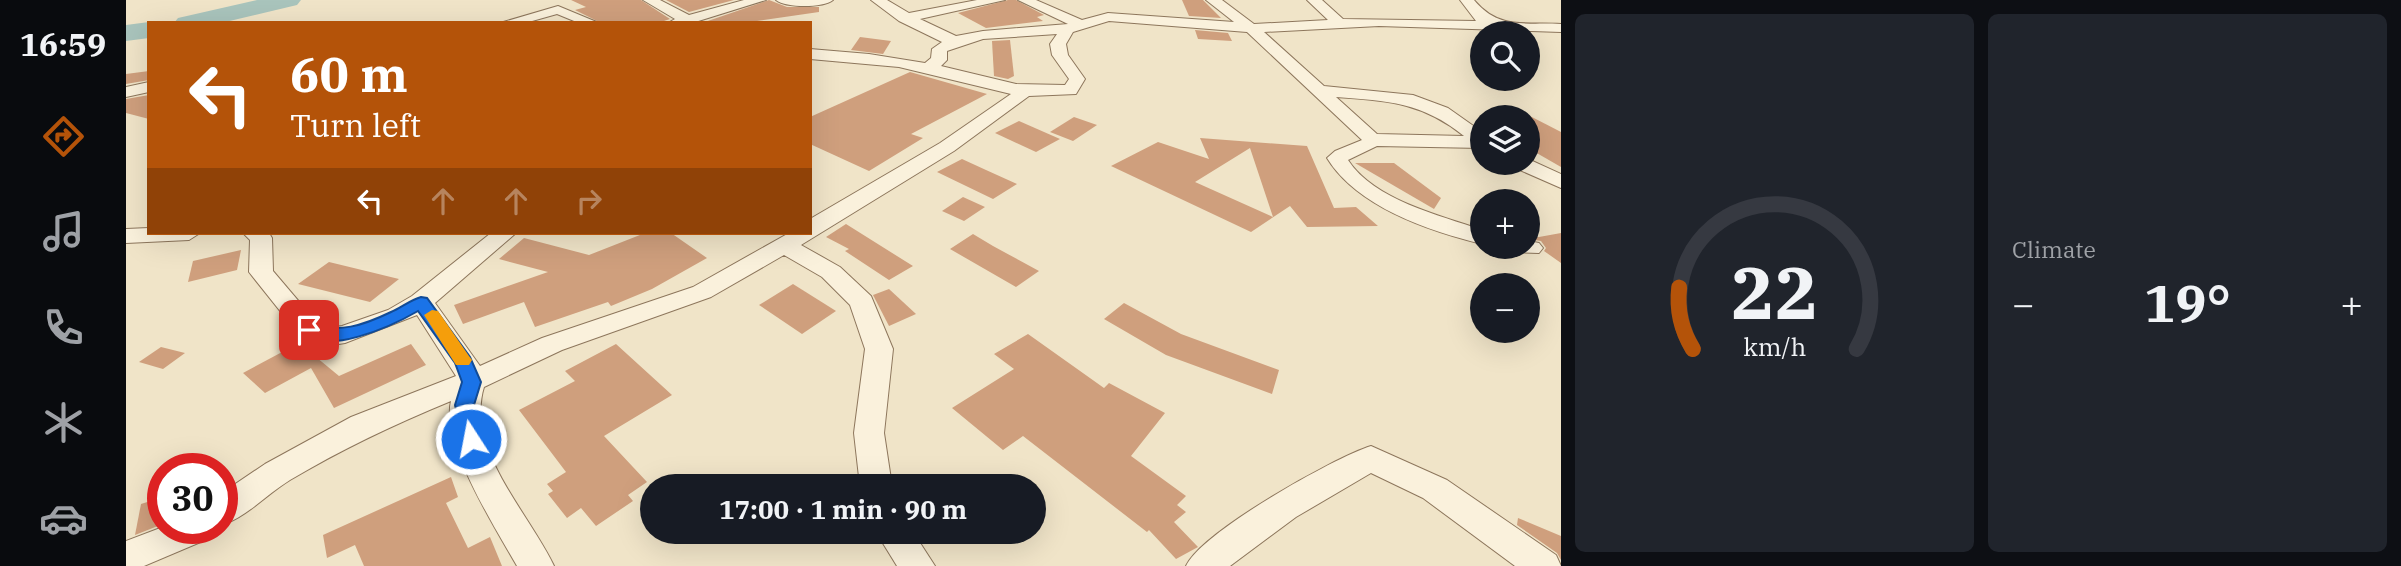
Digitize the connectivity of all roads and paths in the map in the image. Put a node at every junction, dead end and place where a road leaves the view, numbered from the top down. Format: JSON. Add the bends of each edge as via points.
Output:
{"nodes":[{"id":1,"x":650,"y":0,"type":"edge"},
{"id":2,"x":759,"y":0,"type":"edge"},
{"id":3,"x":783,"y":0,"type":"edge"},
{"id":4,"x":826,"y":0,"type":"edge"},
{"id":5,"x":878,"y":0,"type":"edge"},
{"id":6,"x":998,"y":0,"type":"edge"},
{"id":7,"x":1024,"y":0,"type":"edge"},
{"id":8,"x":1213,"y":0,"type":"edge"},
{"id":9,"x":1314,"y":0,"type":"edge"},
{"id":10,"x":1467,"y":0,"type":"edge"},
{"id":11,"x":731,"y":3,"type":"edge"},
{"id":12,"x":904,"y":18,"type":"junction"},
{"id":13,"x":1323,"y":19,"type":"junction"},
{"id":14,"x":515,"y":21,"type":"edge"},
{"id":15,"x":587,"y":21,"type":"edge"},
{"id":16,"x":680,"y":21,"type":"edge"},
{"id":17,"x":1487,"y":21,"type":"edge"},
{"id":18,"x":1470,"y":24,"type":"edge"},
{"id":19,"x":1073,"y":26,"type":"junction"},
{"id":20,"x":1540,"y":27,"type":"edge"},
{"id":21,"x":1251,"y":28,"type":"junction"},
{"id":22,"x":1561,"y":28,"type":"edge"},
{"id":23,"x":956,"y":41,"type":"junction"},
{"id":24,"x":812,"y":54,"type":"edge"},
{"id":25,"x":928,"y":68,"type":"junction"},
{"id":26,"x":147,"y":87,"type":"edge"},
{"id":27,"x":1321,"y":91,"type":"junction"},
{"id":28,"x":126,"y":92,"type":"edge"},
{"id":29,"x":1023,"y":93,"type":"junction"},
{"id":30,"x":1470,"y":132,"type":"edge"},
{"id":31,"x":1372,"y":140,"type":"junction"},
{"id":32,"x":1470,"y":142,"type":"edge"},
{"id":33,"x":1540,"y":172,"type":"edge"},
{"id":34,"x":1561,"y":182,"type":"edge"},
{"id":35,"x":812,"y":228,"type":"edge"},
{"id":36,"x":1470,"y":233,"type":"edge"},
{"id":37,"x":147,"y":235,"type":"edge"},
{"id":38,"x":257,"y":235,"type":"edge"},
{"id":39,"x":503,"y":235,"type":"edge"},
{"id":40,"x":126,"y":236,"type":"edge"},
{"id":41,"x":783,"y":240,"type":"edge"},
{"id":42,"x":421,"y":302,"type":"junction"},
{"id":43,"x":472,"y":382,"type":"junction"},
{"id":44,"x":874,"y":474,"type":"edge"},
{"id":45,"x":238,"y":500,"type":"edge"},
{"id":46,"x":158,"y":544,"type":"edge"},
{"id":47,"x":901,"y":544,"type":"edge"},
{"id":48,"x":126,"y":557,"type":"edge"},
{"id":49,"x":536,"y":566,"type":"edge"},
{"id":50,"x":917,"y":566,"type":"edge"},
{"id":51,"x":1204,"y":566,"type":"edge"},
{"id":52,"x":1543,"y":566,"type":"edge"}],
"edges":[{"from":1,"to":16,"type":"street"},
{"from":2,"to":11,"type":"street"},
{"from":3,"to":4,"type":"street"},
{"from":5,"to":12,"type":"street"},
{"from":6,"to":12,"type":"street"},
{"from":7,"to":19,"type":"street"},
{"from":8,"to":21,"type":"street"},
{"from":9,"to":13,"type":"street"},
{"from":10,"to":17,"type":"street"},
{"from":11,"to":16,"type":"street"},
{"from":12,"to":23,"type":"street"},
{"from":13,"to":18,"type":"street","via":[[1345,24]]},
{"from":13,"to":21,"type":"street"},
{"from":14,"to":15,"type":"street","via":[[558,10]]},
{"from":19,"to":21,"type":"street","via":[[1108,17]]},
{"from":19,"to":23,"type":"street"},
{"from":19,"to":29,"type":"street","via":[[1058,44],[1077,79],[1070,90]]},
{"from":20,"to":22,"type":"street"},
{"from":21,"to":27,"type":"street"},
{"from":23,"to":25,"type":"street","via":[[940,49],[939,60]]},
{"from":24,"to":25,"type":"street"},
{"from":25,"to":29,"type":"street"},
{"from":26,"to":28,"type":"street"},
{"from":27,"to":30,"type":"street","via":[[1421,102],[1445,111]]},
{"from":27,"to":31,"type":"street"},
{"from":29,"to":35,"type":"street","via":[[947,147]]},
{"from":31,"to":32,"type":"street"},
{"from":31,"to":36,"type":"street","via":[[1365,148],[1337,159],[1342,170],[1419,215]]},
{"from":33,"to":34,"type":"street"},
{"from":37,"to":40,"type":"street"},
{"from":38,"to":42,"type":"street","via":[[261,238],[261,272],[309,330],[326,337],[397,316]]},
{"from":39,"to":42,"type":"street"},
{"from":41,"to":43,"type":"street","via":[[702,292],[552,344]]},
{"from":41,"to":44,"type":"street","via":[[831,272],[862,302],[879,349],[869,432]]},
{"from":42,"to":43,"type":"street","via":[[464,362]]},
{"from":43,"to":45,"type":"street","via":[[362,425]]},
{"from":43,"to":49,"type":"street","via":[[464,405],[484,479]]},
{"from":46,"to":48,"type":"street"},
{"from":47,"to":50,"type":"street"},
{"from":51,"to":52,"type":"street","via":[[1309,490],[1371,457],[1435,489]]}]}
